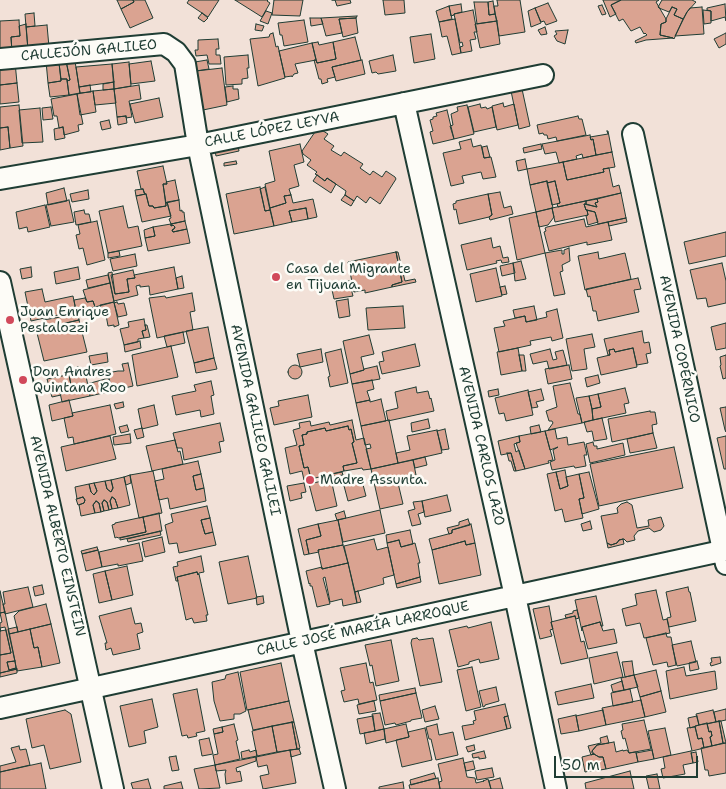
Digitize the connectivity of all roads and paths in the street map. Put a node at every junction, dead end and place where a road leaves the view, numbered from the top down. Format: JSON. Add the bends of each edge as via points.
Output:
{"nodes":[{"id":1,"x":176,"y":52,"type":"joint"},
{"id":2,"x":0,"y":59,"type":"edge"},
{"id":3,"x":543,"y":75,"type":"dead end"},
{"id":4,"x":404,"y":104,"type":"junction"},
{"id":5,"x":633,"y":134,"type":"dead end"},
{"id":6,"x":198,"y":145,"type":"junction"},
{"id":7,"x":0,"y":179,"type":"edge"},
{"id":8,"x":0,"y":282,"type":"edge"},
{"id":9,"x":725,"y":555,"type":"edge"},
{"id":10,"x":515,"y":596,"type":"junction"},
{"id":11,"x":302,"y":642,"type":"junction"},
{"id":12,"x":91,"y":688,"type":"junction"},
{"id":13,"x":0,"y":708,"type":"edge"},
{"id":14,"x":113,"y":789,"type":"edge"},
{"id":15,"x":335,"y":789,"type":"edge"},
{"id":16,"x":556,"y":789,"type":"edge"}],
"edges":[{"from":1,"to":2,"type":"street","name":"CALLEJÓN GALILEO","via":[[164,44]]},
{"from":1,"to":6,"type":"street","name":"AVENIDA GALILEO GALILEI","via":[[184,64]]},
{"from":3,"to":4,"type":"street","name":"CALLE LÓPEZ LEYVA"},
{"from":4,"to":6,"type":"street","name":"CALLE LÓPEZ LEYVA"},
{"from":4,"to":10,"type":"street","name":"AVENIDA CARLOS LAZO"},
{"from":5,"to":9,"type":"street","name":"AVENIDA COPÉRNICO"},
{"from":6,"to":7,"type":"street","name":"CALLE LÓPEZ LEYVA"},
{"from":6,"to":11,"type":"street","name":"AVENIDA GALILEO GALILEI"},
{"from":8,"to":12,"type":"street","name":"AVENIDA ALBERTO EINSTEIN"},
{"from":9,"to":10,"type":"street","name":"CALLE JOSÉ MARÍA LARROQUE"},
{"from":10,"to":11,"type":"street","name":"CALLE JOSÉ MARÍA LARROQUE"},
{"from":10,"to":16,"type":"street","name":"AVENIDA CARLOS LAZO"},
{"from":11,"to":12,"type":"street","name":"CALLE JOSÉ MARÍA LARROQUE"},
{"from":11,"to":15,"type":"street","name":"AVENIDA GALILEO GALILEI"},
{"from":12,"to":13,"type":"street","name":"CALLE JOSÉ MARÍA LARROQUE"},
{"from":12,"to":14,"type":"street","name":"AVENIDA ALBERTO EINSTEIN"}]}
